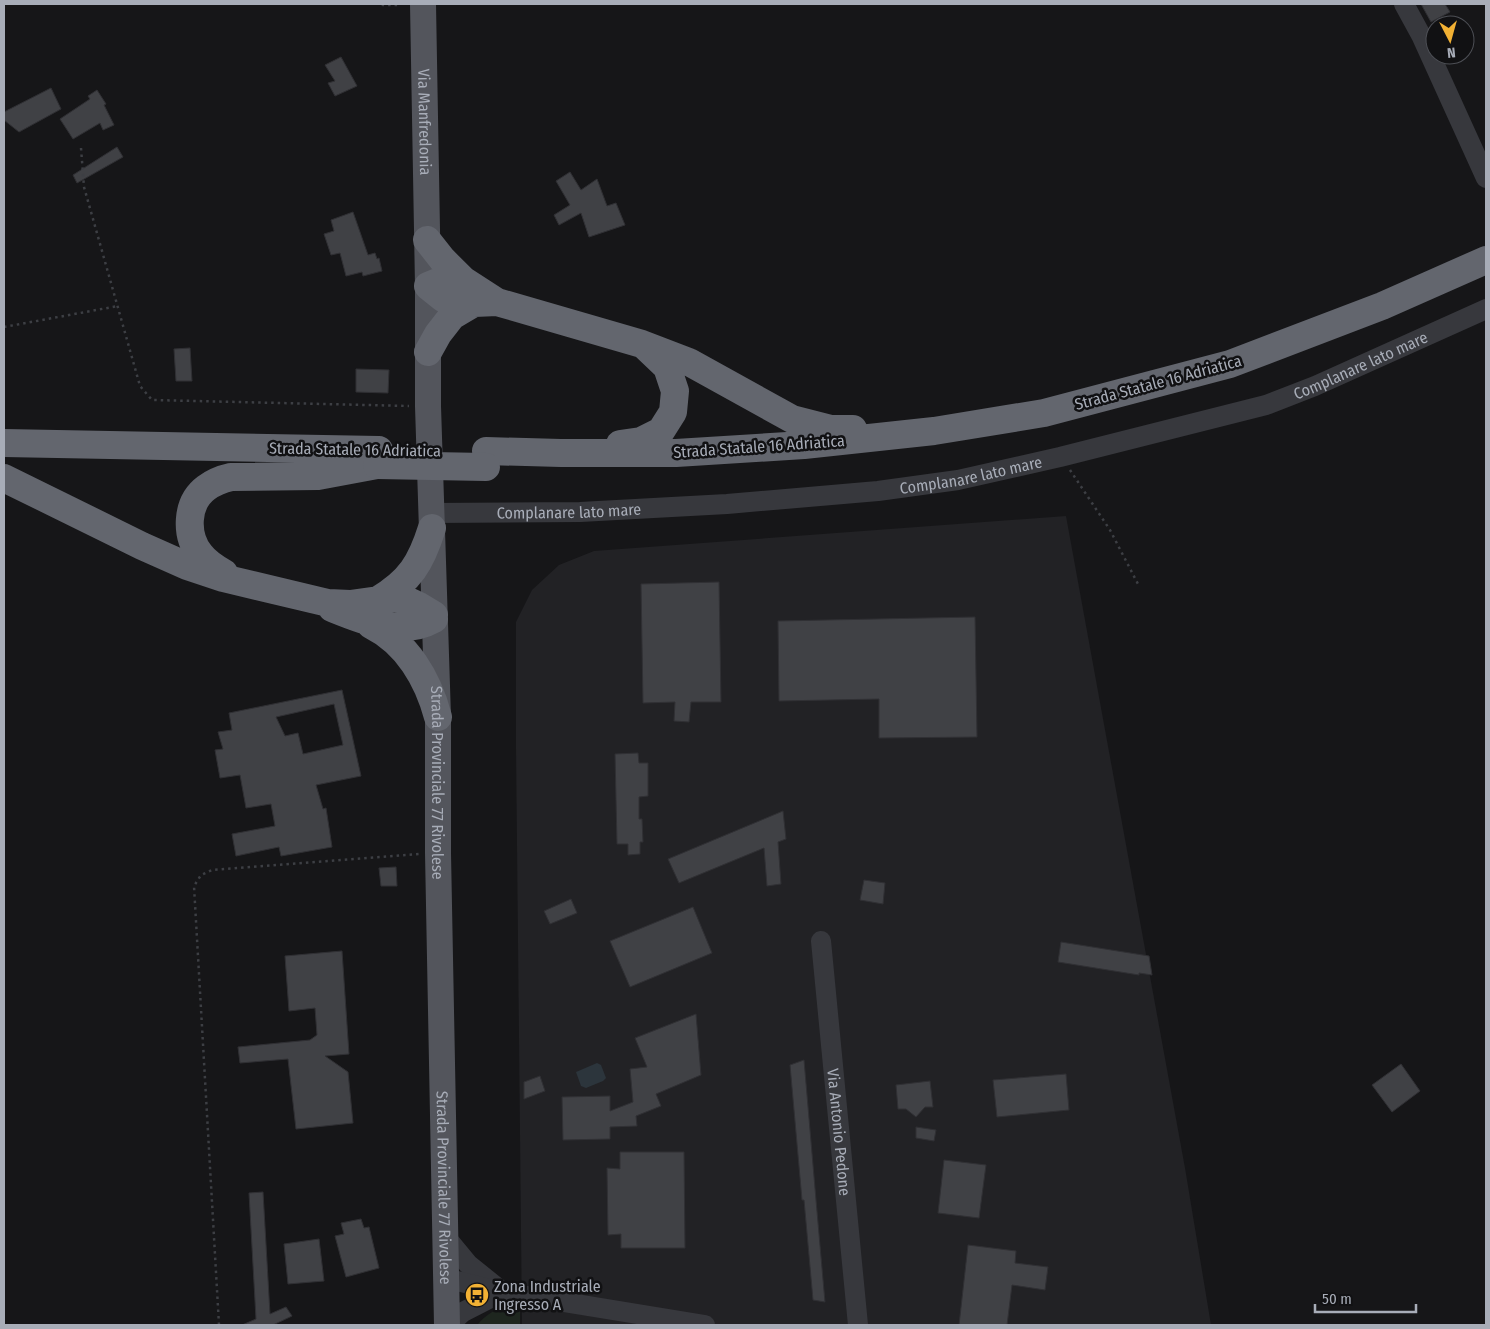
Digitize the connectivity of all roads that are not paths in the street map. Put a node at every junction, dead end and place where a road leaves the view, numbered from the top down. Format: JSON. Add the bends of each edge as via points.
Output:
{"nodes":[{"id":1,"x":423,"y":4,"type":"edge"},
{"id":2,"x":1404,"y":4,"type":"edge"},
{"id":3,"x":1486,"y":178,"type":"edge"},
{"id":4,"x":427,"y":240,"type":"junction"},
{"id":5,"x":1486,"y":260,"type":"edge"},
{"id":6,"x":1486,"y":278,"type":"edge"},
{"id":7,"x":428,"y":286,"type":"junction"},
{"id":8,"x":478,"y":295,"type":"junction"},
{"id":9,"x":1486,"y":309,"type":"edge"},
{"id":10,"x":642,"y":344,"type":"junction"},
{"id":11,"x":428,"y":352,"type":"junction"},
{"id":12,"x":934,"y":430,"type":"junction"},
{"id":13,"x":4,"y":443,"type":"edge"},
{"id":14,"x":562,"y":453,"type":"junction"},
{"id":15,"x":378,"y":457,"type":"junction"},
{"id":16,"x":4,"y":459,"type":"edge"},
{"id":17,"x":486,"y":459,"type":"junction"},
{"id":18,"x":4,"y":478,"type":"edge"},
{"id":19,"x":431,"y":520,"type":"junction"},
{"id":20,"x":244,"y":582,"type":"junction"},
{"id":21,"x":305,"y":597,"type":"junction"},
{"id":22,"x":378,"y":600,"type":"junction"},
{"id":23,"x":434,"y":617,"type":"junction"},
{"id":24,"x":356,"y":618,"type":"junction"},
{"id":25,"x":438,"y":717,"type":"junction"},
{"id":26,"x":821,"y":941,"type":"dead end"},
{"id":27,"x":444,"y":1235,"type":"junction"},
{"id":28,"x":446,"y":1288,"type":"junction"},
{"id":29,"x":502,"y":1292,"type":"junction"},
{"id":30,"x":448,"y":1325,"type":"edge"},
{"id":31,"x":705,"y":1325,"type":"edge"},
{"id":32,"x":858,"y":1325,"type":"edge"}],
"edges":[{"from":1,"to":4,"type":"main road","name":"Via Manfredonia"},
{"from":2,"to":3,"type":"street"},
{"from":4,"to":7,"type":"main road","name":"Strada Provinciale 77 Rivolese"},
{"from":4,"to":8,"type":"highway","via":[[442,260]]},
{"from":5,"to":12,"type":"highway","name":"Strada Statale 16 Adriatica","via":[[1382,306],[1230,364],[1044,413]]},
{"from":6,"to":17,"type":"highway","name":"Strada Statale 16 Adriatica","via":[[1389,322],[1234,381],[1046,429],[806,462],[674,470],[561,470]]},
{"from":7,"to":8,"type":"highway","via":[[445,279]]},
{"from":7,"to":11,"type":"main road","name":"Strada Provinciale 77 Rivolese"},
{"from":8,"to":10,"type":"highway"},
{"from":8,"to":11,"type":"highway","via":[[452,316]]},
{"from":9,"to":19,"type":"street","name":"Complanare lato mare","via":[[1316,386],[1266,405],[958,480],[878,491],[727,504]]},
{"from":10,"to":12,"type":"highway","via":[[688,362],[792,419],[831,429]]},
{"from":10,"to":14,"type":"highway","via":[[667,367],[675,391],[673,412],[661,431],[641,441]]},
{"from":11,"to":19,"type":"main road","name":"Strada Provinciale 77 Rivolese"},
{"from":12,"to":14,"type":"highway","name":"Strada Statale 16 Adriatica","via":[[745,449]]},
{"from":13,"to":15,"type":"highway","name":"Strada Statale 16 Adriatica"},
{"from":14,"to":17,"type":"highway","name":"Strada Statale 16 Adriatica"},
{"from":15,"to":16,"type":"highway","name":"Strada Statale 16 Adriatica"},
{"from":15,"to":17,"type":"highway","name":"Strada Statale 16 Adriatica","bridge":true},
{"from":15,"to":20,"type":"highway","via":[[318,476],[231,477],[207,487],[191,510],[194,544],[212,565]]},
{"from":18,"to":20,"type":"highway","via":[[172,560]]},
{"from":19,"to":22,"type":"highway","via":[[426,544],[413,570],[392,592]]},
{"from":19,"to":23,"type":"main road","name":"Strada Provinciale 77 Rivolese"},
{"from":20,"to":21,"type":"highway"},
{"from":21,"to":22,"type":"highway","via":[[350,604]]},
{"from":21,"to":24,"type":"highway"},
{"from":22,"to":23,"type":"highway","via":[[406,600]]},
{"from":23,"to":24,"type":"highway","via":[[420,625],[402,628]]},
{"from":23,"to":25,"type":"main road","name":"Strada Provinciale 77 Rivolese"},
{"from":24,"to":25,"type":"highway","via":[[379,628],[404,649],[424,682]]},
{"from":25,"to":27,"type":"main road","name":"Strada Provinciale 77 Rivolese"},
{"from":26,"to":32,"type":"street","name":"Via Antonio Pedone"},
{"from":27,"to":28,"type":"main road","name":"Strada Provinciale 77 Rivolese"},
{"from":27,"to":29,"type":"street","via":[[468,1264]]},
{"from":28,"to":29,"type":"street"},
{"from":28,"to":30,"type":"main road","name":"Strada Provinciale 77 Rivolese"},
{"from":29,"to":30,"type":"street","via":[[463,1312]]},
{"from":29,"to":31,"type":"street"}]}
